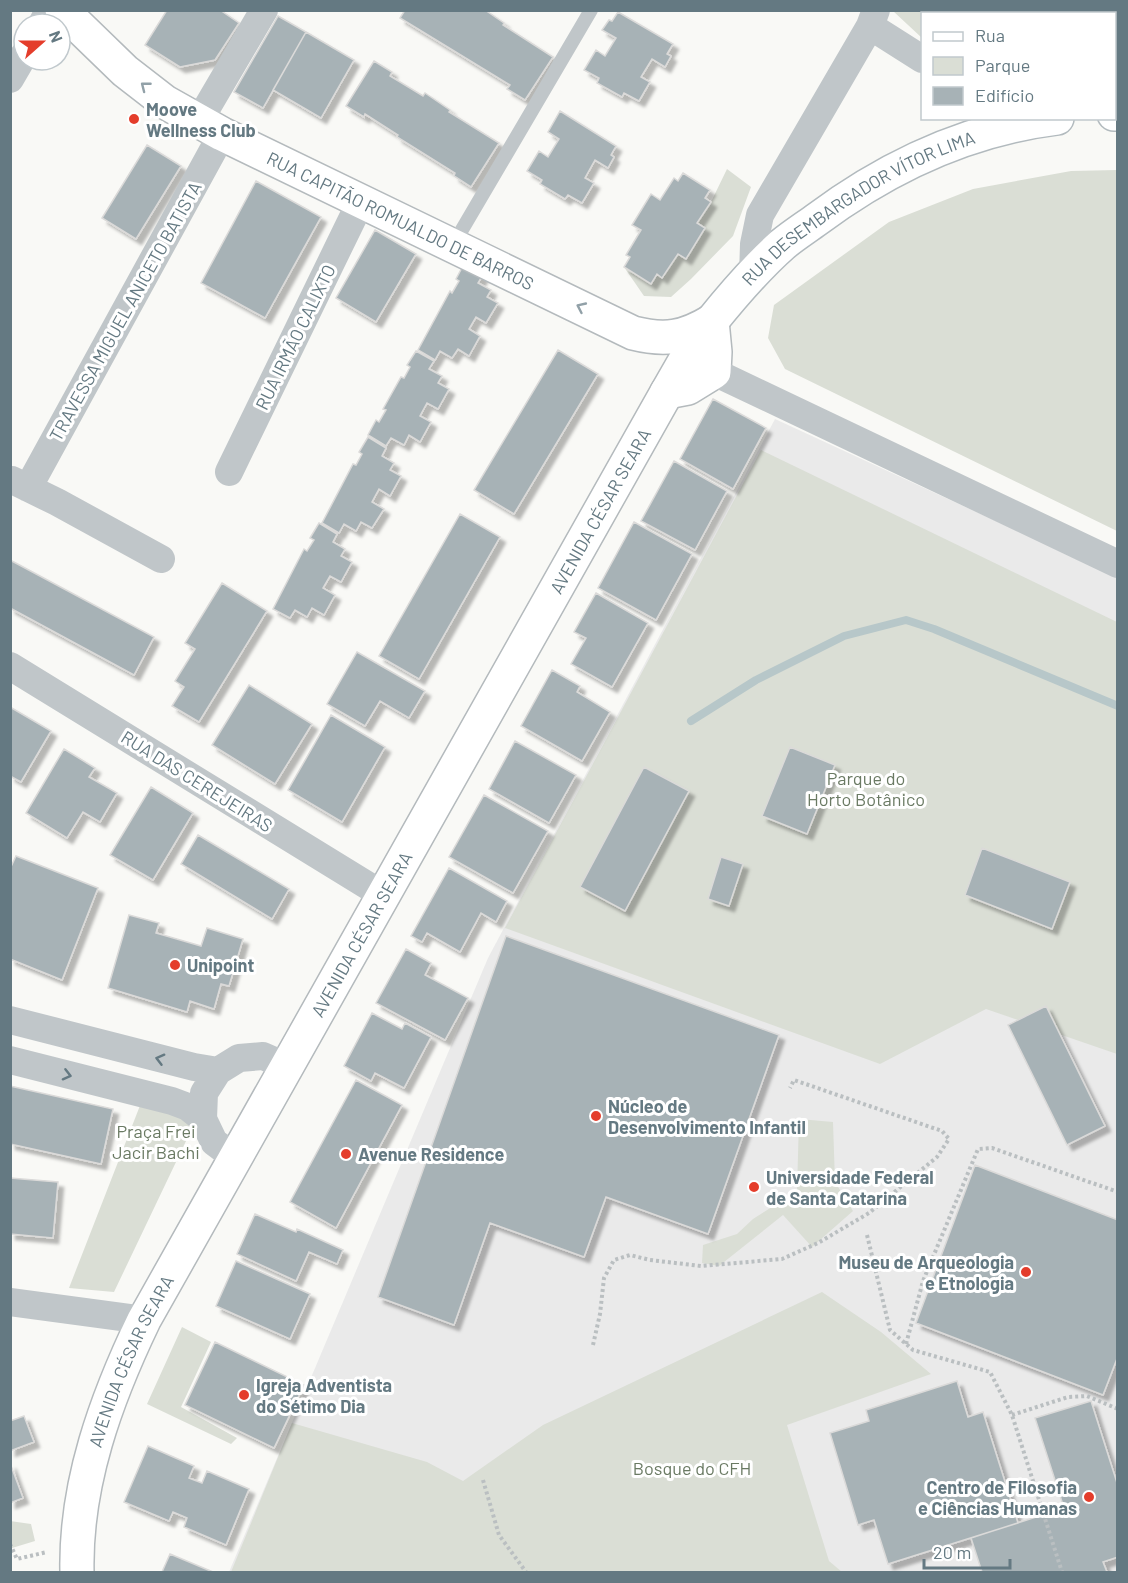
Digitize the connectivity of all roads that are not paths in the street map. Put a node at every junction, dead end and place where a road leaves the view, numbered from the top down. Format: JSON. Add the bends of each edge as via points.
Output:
{"nodes":[{"id":1,"x":62,"y":10,"type":"edge"},
{"id":2,"x":264,"y":10,"type":"edge"},
{"id":3,"x":591,"y":10,"type":"edge"},
{"id":4,"x":873,"y":18,"type":"edge"},
{"id":5,"x":921,"y":58,"type":"edge"},
{"id":6,"x":1022,"y":120,"type":"edge"},
{"id":7,"x":210,"y":128,"type":"junction"},
{"id":8,"x":361,"y":201,"type":"junction"},
{"id":9,"x":453,"y":245,"type":"junction"},
{"id":10,"x":753,"y":276,"type":"junction"},
{"id":11,"x":712,"y":321,"type":"junction"},
{"id":12,"x":633,"y":333,"type":"junction"},
{"id":13,"x":685,"y":358,"type":"junction"},
{"id":14,"x":667,"y":392,"type":"junction"},
{"id":15,"x":229,"y":472,"type":"dead end"},
{"id":16,"x":19,"y":483,"type":"edge"},
{"id":17,"x":161,"y":559,"type":"dead end"},
{"id":18,"x":1118,"y":564,"type":"edge"},
{"id":19,"x":10,"y":666,"type":"edge"},
{"id":20,"x":383,"y":895,"type":"junction"},
{"id":21,"x":10,"y":1020,"type":"edge"},
{"id":22,"x":10,"y":1060,"type":"edge"},
{"id":23,"x":286,"y":1066,"type":"junction"},
{"id":24,"x":218,"y":1071,"type":"junction"},
{"id":25,"x":203,"y":1119,"type":"junction"},
{"id":26,"x":234,"y":1157,"type":"junction"},
{"id":27,"x":10,"y":1302,"type":"edge"},
{"id":28,"x":144,"y":1320,"type":"junction"},
{"id":29,"x":77,"y":1558,"type":"edge"}],
"edges":[{"from":7,"to":1,"type":"main road","name":"RUA CAPITÃO ROMUALDO DE BARROS","one_way":true,"via":[[165,102],[125,71]]},
{"from":2,"to":7,"type":"street","name":"TRAVESSA MIGUEL ANICETO BATISTA"},
{"from":3,"to":9,"type":"lane"},
{"from":4,"to":5,"type":"street"},
{"from":4,"to":10,"type":"street","via":[[760,215]]},
{"from":6,"to":10,"type":"main road","name":"RUA DESEMBARGADOR VÍTOR LIMA","via":[[921,156],[869,183],[783,245]]},
{"from":7,"to":8,"type":"main road","name":"RUA CAPITÃO ROMUALDO DE BARROS"},
{"from":7,"to":16,"type":"street","name":"TRAVESSA MIGUEL ANICETO BATISTA"},
{"from":8,"to":9,"type":"main road","name":"RUA CAPITÃO ROMUALDO DE BARROS"},
{"from":8,"to":15,"type":"street","name":"RUA IRMÃO CALIXTO"},
{"from":12,"to":9,"type":"main road","name":"RUA CAPITÃO ROMUALDO DE BARROS","one_way":true},
{"from":10,"to":11,"type":"main road","name":"RUA DESEMBARGADOR VÍTOR LIMA"},
{"from":11,"to":12,"type":"main road","name":"RUA CAPITÃO ROMUALDO DE BARROS","via":[[681,336]]},
{"from":11,"to":13,"type":"main road","via":[[715,352]]},
{"from":12,"to":13,"type":"lane"},
{"from":12,"to":14,"type":"main road","name":"RUA CAPITÃO ROMUALDO DE BARROS","via":[[658,363]]},
{"from":13,"to":14,"type":"main road","via":[[697,384]]},
{"from":13,"to":18,"type":"street"},
{"from":14,"to":20,"type":"main road","name":"AVENIDA CÉSAR SEARA"},
{"from":16,"to":17,"type":"street"},
{"from":19,"to":20,"type":"street","name":"RUA DAS CEREJEIRAS"},
{"from":20,"to":23,"type":"main road","name":"AVENIDA CÉSAR SEARA"},
{"from":24,"to":21,"type":"street","one_way":true},
{"from":22,"to":25,"type":"street","one_way":true,"via":[[172,1101]]},
{"from":23,"to":24,"type":"street","via":[[263,1056],[239,1058]]},
{"from":23,"to":26,"type":"main road","name":"AVENIDA CÉSAR SEARA"},
{"from":24,"to":25,"type":"street","via":[[204,1093]]},
{"from":25,"to":26,"type":"street","via":[[214,1142]]},
{"from":26,"to":28,"type":"main road","name":"AVENIDA CÉSAR SEARA"},
{"from":27,"to":28,"type":"street"},
{"from":28,"to":29,"type":"main road","name":"AVENIDA CÉSAR SEARA","via":[[120,1369],[99,1430],[85,1485]]}]}
